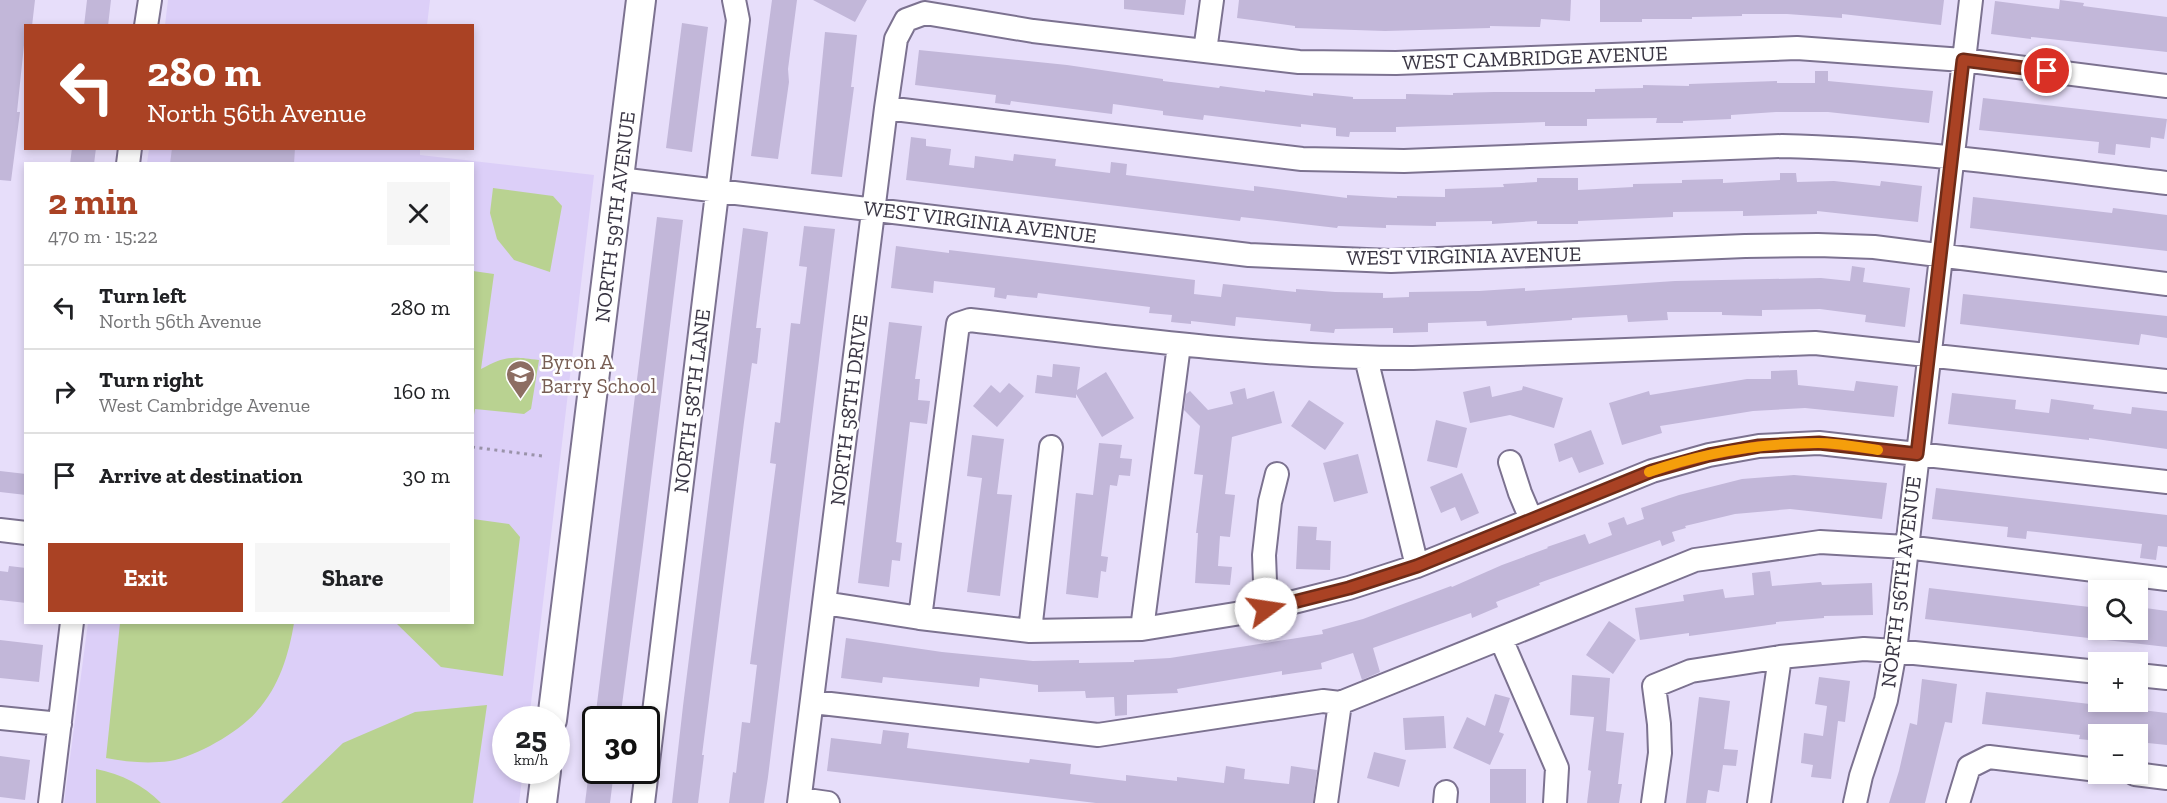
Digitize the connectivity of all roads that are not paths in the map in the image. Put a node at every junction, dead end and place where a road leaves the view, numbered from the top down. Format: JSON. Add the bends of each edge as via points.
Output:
{"nodes":[{"id":1,"x":150,"y":0,"type":"edge"},
{"id":2,"x":641,"y":0,"type":"edge"},
{"id":3,"x":734,"y":0,"type":"edge"},
{"id":4,"x":1212,"y":0,"type":"edge"},
{"id":5,"x":1971,"y":0,"type":"edge"},
{"id":6,"x":906,"y":20,"type":"joint"},
{"id":7,"x":147,"y":24,"type":"edge"},
{"id":8,"x":1205,"y":51,"type":"junction"},
{"id":9,"x":1963,"y":60,"type":"junction"},
{"id":10,"x":2167,"y":86,"type":"edge"},
{"id":11,"x":886,"y":108,"type":"junction"},
{"id":12,"x":1951,"y":158,"type":"junction"},
{"id":13,"x":619,"y":178,"type":"junction"},
{"id":14,"x":2167,"y":183,"type":"edge"},
{"id":15,"x":718,"y":191,"type":"junction"},
{"id":16,"x":874,"y":209,"type":"junction"},
{"id":17,"x":1940,"y":255,"type":"junction"},
{"id":18,"x":2167,"y":284,"type":"edge"},
{"id":19,"x":1179,"y":345,"type":"junction"},
{"id":20,"x":1929,"y":354,"type":"junction"},
{"id":21,"x":1366,"y":358,"type":"junction"},
{"id":22,"x":2167,"y":381,"type":"edge"},
{"id":23,"x":1051,"y":447,"type":"dead end"},
{"id":24,"x":1917,"y":454,"type":"junction"},
{"id":25,"x":1510,"y":462,"type":"dead end"},
{"id":26,"x":1277,"y":474,"type":"dead end"},
{"id":27,"x":2167,"y":482,"type":"edge"},
{"id":28,"x":1531,"y":519,"type":"junction"},
{"id":29,"x":0,"y":530,"type":"edge"},
{"id":30,"x":24,"y":533,"type":"edge"},
{"id":31,"x":1906,"y":547,"type":"junction"},
{"id":32,"x":1417,"y":566,"type":"junction"},
{"id":33,"x":2167,"y":579,"type":"edge"},
{"id":34,"x":824,"y":603,"type":"junction"},
{"id":35,"x":1266,"y":609,"type":"junction"},
{"id":36,"x":920,"y":618,"type":"junction"},
{"id":37,"x":72,"y":624,"type":"edge"},
{"id":38,"x":1142,"y":629,"type":"junction"},
{"id":39,"x":1030,"y":631,"type":"junction"},
{"id":40,"x":1501,"y":639,"type":"junction"},
{"id":41,"x":1895,"y":651,"type":"junction"},
{"id":42,"x":1780,"y":657,"type":"junction"},
{"id":43,"x":2088,"y":671,"type":"edge"},
{"id":44,"x":2148,"y":676,"type":"edge"},
{"id":45,"x":2167,"y":678,"type":"edge"},
{"id":46,"x":813,"y":702,"type":"junction"},
{"id":47,"x":1340,"y":703,"type":"junction"},
{"id":48,"x":554,"y":706,"type":"edge"},
{"id":49,"x":0,"y":718,"type":"edge"},
{"id":50,"x":60,"y":724,"type":"junction"},
{"id":51,"x":2088,"y":769,"type":"edge"},
{"id":52,"x":2148,"y":776,"type":"edge"},
{"id":53,"x":2167,"y":778,"type":"edge"},
{"id":54,"x":544,"y":784,"type":"edge"},
{"id":55,"x":800,"y":801,"type":"edge"},
{"id":56,"x":50,"y":803,"type":"edge"},
{"id":57,"x":542,"y":803,"type":"edge"},
{"id":58,"x":643,"y":803,"type":"edge"},
{"id":59,"x":828,"y":803,"type":"edge"},
{"id":60,"x":1326,"y":803,"type":"edge"},
{"id":61,"x":1554,"y":803,"type":"edge"},
{"id":62,"x":1653,"y":803,"type":"edge"},
{"id":63,"x":1759,"y":803,"type":"edge"},
{"id":64,"x":1855,"y":803,"type":"edge"},
{"id":65,"x":1958,"y":803,"type":"edge"}],
"edges":[{"from":1,"to":7,"type":"street"},
{"from":2,"to":13,"type":"main road","name":"NORTH 59TH AVENUE"},
{"from":3,"to":15,"type":"street","name":"NORTH 58TH LANE","via":[[738,20]]},
{"from":4,"to":8,"type":"street"},
{"from":5,"to":9,"type":"street","name":"NORTH 56TH AVENUE"},
{"from":6,"to":8,"type":"street","name":"WEST CAMBRIDGE AVENUE","via":[[925,13],[1032,31]]},
{"from":6,"to":11,"type":"street","name":"NORTH 58TH DRIVE","via":[[896,39]]},
{"from":8,"to":9,"type":"street","name":"WEST CAMBRIDGE AVENUE","via":[[1299,62],[1396,63],[1797,48]]},
{"from":9,"to":10,"type":"street","name":"WEST CAMBRIDGE AVENUE"},
{"from":9,"to":12,"type":"street","name":"NORTH 56TH AVENUE"},
{"from":11,"to":12,"type":"street","via":[[1302,159],[1415,160],[1782,146]]},
{"from":11,"to":16,"type":"street","name":"NORTH 58TH DRIVE"},
{"from":12,"to":14,"type":"street"},
{"from":12,"to":17,"type":"street","name":"NORTH 56TH AVENUE"},
{"from":13,"to":15,"type":"street","name":"WEST VIRGINIA AVENUE"},
{"from":13,"to":48,"type":"main road","name":"NORTH 59TH AVENUE"},
{"from":15,"to":16,"type":"street","name":"WEST VIRGINIA AVENUE"},
{"from":15,"to":58,"type":"street","name":"NORTH 58TH LANE"},
{"from":16,"to":17,"type":"street","name":"WEST VIRGINIA AVENUE","via":[[1249,255],[1380,261],[1787,245],[1874,247]]},
{"from":16,"to":34,"type":"street","name":"NORTH 58TH DRIVE"},
{"from":17,"to":18,"type":"street","name":"WEST VIRGINIA AVENUE"},
{"from":17,"to":20,"type":"street","name":"NORTH 56TH AVENUE"},
{"from":19,"to":21,"type":"street"},
{"from":19,"to":36,"type":"street","via":[[970,320],[958,324]]},
{"from":19,"to":38,"type":"street"},
{"from":20,"to":21,"type":"street","via":[[1815,343]]},
{"from":20,"to":22,"type":"street"},
{"from":20,"to":24,"type":"street","name":"NORTH 56TH AVENUE"},
{"from":21,"to":32,"type":"street"},
{"from":23,"to":39,"type":"street"},
{"from":24,"to":27,"type":"street"},
{"from":24,"to":28,"type":"street","via":[[1819,443],[1759,446],[1652,471]]},
{"from":24,"to":31,"type":"street","name":"NORTH 56TH AVENUE"},
{"from":25,"to":28,"type":"street"},
{"from":26,"to":35,"type":"street","via":[[1264,555]]},
{"from":28,"to":32,"type":"street"},
{"from":29,"to":30,"type":"street"},
{"from":31,"to":33,"type":"street"},
{"from":31,"to":40,"type":"street","via":[[1820,542],[1695,560]]},
{"from":31,"to":41,"type":"street","name":"NORTH 56TH AVENUE"},
{"from":32,"to":35,"type":"street"},
{"from":34,"to":36,"type":"street"},
{"from":34,"to":46,"type":"street","name":"NORTH 58TH DRIVE"},
{"from":35,"to":38,"type":"street"},
{"from":36,"to":39,"type":"street"},
{"from":37,"to":50,"type":"street"},
{"from":38,"to":39,"type":"street"},
{"from":40,"to":47,"type":"street"},
{"from":40,"to":61,"type":"street","via":[[1557,768]]},
{"from":41,"to":42,"type":"street","via":[[1864,649]]},
{"from":41,"to":43,"type":"street"},
{"from":41,"to":64,"type":"street","name":"NORTH 56TH AVENUE","via":[[1886,700]]},
{"from":42,"to":62,"type":"street","via":[[1691,671],[1654,686],[1660,753]]},
{"from":42,"to":63,"type":"street"},
{"from":44,"to":45,"type":"street"},
{"from":46,"to":47,"type":"street","via":[[1098,735],[1323,701]]},
{"from":46,"to":55,"type":"street","name":"NORTH 58TH DRIVE"},
{"from":47,"to":60,"type":"street"},
{"from":49,"to":50,"type":"street"},
{"from":50,"to":56,"type":"street"},
{"from":51,"to":65,"type":"street","via":[[1989,757],[1969,767]]},
{"from":52,"to":53,"type":"street"},
{"from":54,"to":57,"type":"main road"},
{"from":55,"to":59,"type":"street"}]}
